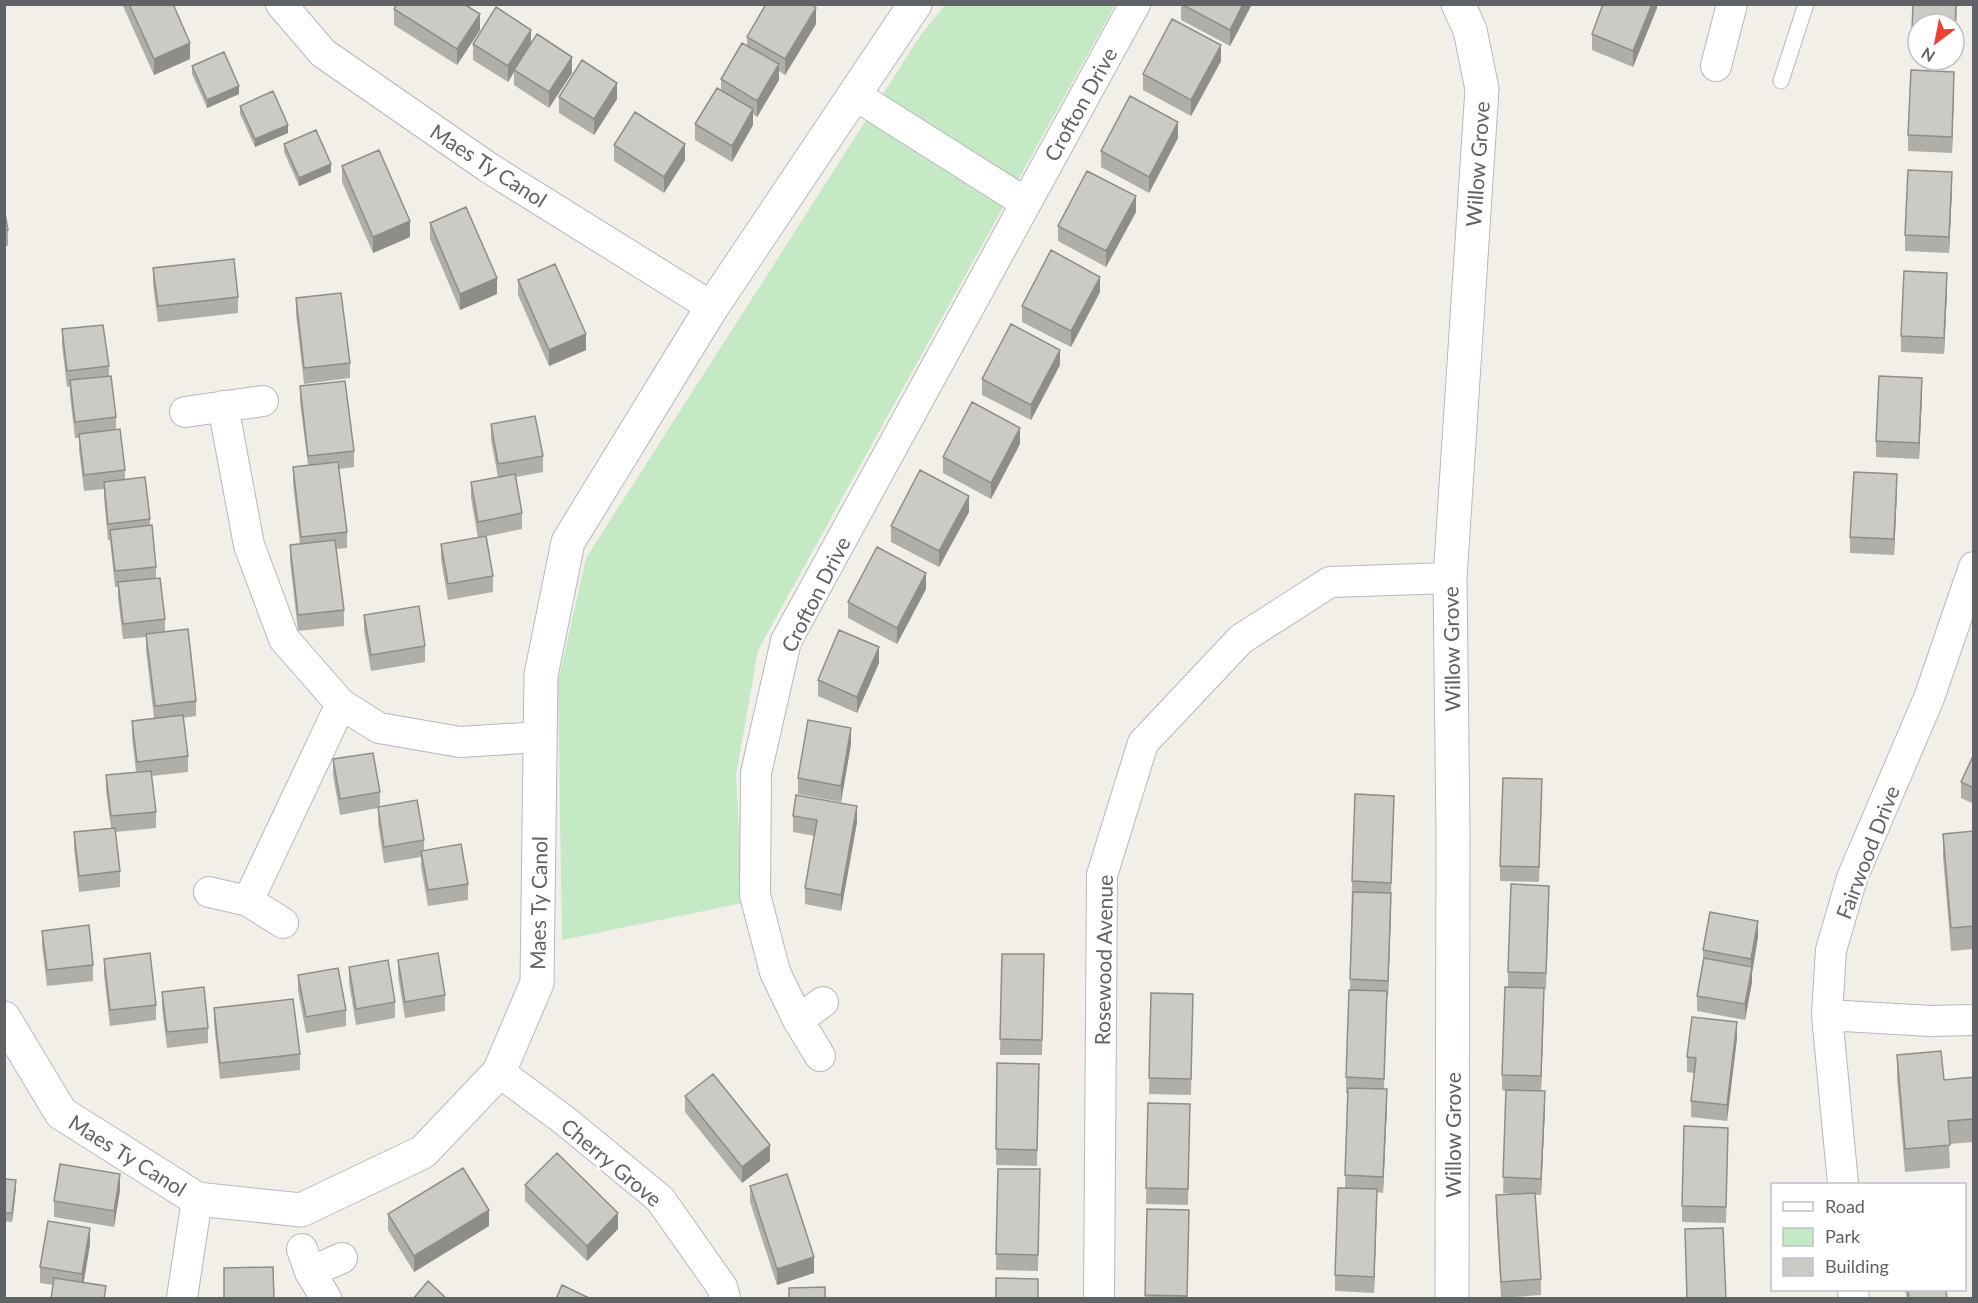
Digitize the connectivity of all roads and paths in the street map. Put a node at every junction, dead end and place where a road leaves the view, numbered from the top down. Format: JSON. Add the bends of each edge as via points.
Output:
{"nodes":[{"id":1,"x":281,"y":4,"type":"edge"},
{"id":2,"x":915,"y":4,"type":"edge"},
{"id":3,"x":1135,"y":4,"type":"edge"},
{"id":4,"x":1458,"y":4,"type":"edge"},
{"id":5,"x":1732,"y":4,"type":"edge"},
{"id":6,"x":1806,"y":4,"type":"edge"},
{"id":7,"x":1716,"y":66,"type":"dead end"},
{"id":8,"x":1782,"y":81,"type":"dead end"},
{"id":9,"x":855,"y":95,"type":"junction"},
{"id":10,"x":1026,"y":203,"type":"junction"},
{"id":11,"x":712,"y":307,"type":"junction"},
{"id":12,"x":263,"y":401,"type":"dead end"},
{"id":13,"x":223,"y":406,"type":"junction"},
{"id":14,"x":185,"y":412,"type":"dead end"},
{"id":15,"x":1974,"y":567,"type":"edge"},
{"id":16,"x":1450,"y":578,"type":"junction"},
{"id":17,"x":341,"y":704,"type":"junction"},
{"id":18,"x":540,"y":736,"type":"junction"},
{"id":19,"x":209,"y":892,"type":"dead end"},
{"id":20,"x":248,"y":901,"type":"junction"},
{"id":21,"x":283,"y":923,"type":"dead end"},
{"id":22,"x":823,"y":1002,"type":"dead end"},
{"id":23,"x":1827,"y":1015,"type":"junction"},
{"id":24,"x":4,"y":1018,"type":"edge"},
{"id":25,"x":798,"y":1020,"type":"junction"},
{"id":26,"x":1974,"y":1020,"type":"edge"},
{"id":27,"x":820,"y":1056,"type":"dead end"},
{"id":28,"x":499,"y":1072,"type":"junction"},
{"id":29,"x":1843,"y":1183,"type":"edge"},
{"id":30,"x":197,"y":1199,"type":"junction"},
{"id":31,"x":342,"y":1258,"type":"dead end"},
{"id":32,"x":182,"y":1299,"type":"edge"},
{"id":33,"x":326,"y":1299,"type":"edge"},
{"id":34,"x":724,"y":1299,"type":"edge"},
{"id":35,"x":1099,"y":1299,"type":"edge"},
{"id":36,"x":1452,"y":1299,"type":"edge"}],
"edges":[{"from":1,"to":11,"type":"street","name":"Maes Ty Canol","via":[[323,53],[489,168]]},
{"from":2,"to":9,"type":"street","name":"Maes Ty Canol"},
{"from":3,"to":10,"type":"street","name":"Crofton Drive"},
{"from":4,"to":16,"type":"street","name":"Willow Grove","via":[[1470,30],[1482,89]]},
{"from":5,"to":7,"type":"street"},
{"from":6,"to":8,"type":"lane"},
{"from":9,"to":10,"type":"street"},
{"from":9,"to":11,"type":"street","name":"Maes Ty Canol"},
{"from":10,"to":25,"type":"street","name":"Crofton Drive","via":[[786,641],[756,773],[755,896],[775,972]]},
{"from":11,"to":18,"type":"street","name":"Maes Ty Canol","via":[[568,542],[541,675]]},
{"from":12,"to":13,"type":"street"},
{"from":13,"to":14,"type":"street"},
{"from":13,"to":17,"type":"street","via":[[249,545],[284,639]]},
{"from":15,"to":23,"type":"street","name":"Fairwood Drive","via":[[1929,698],[1852,878],[1831,950]]},
{"from":16,"to":35,"type":"street","name":"Rosewood Avenue","via":[[1330,582],[1241,639],[1143,743],[1102,875]]},
{"from":16,"to":36,"type":"street","name":"Willow Grove"},
{"from":17,"to":18,"type":"street","via":[[379,728],[460,742]]},
{"from":17,"to":20,"type":"street"},
{"from":18,"to":28,"type":"street","name":"Maes Ty Canol","via":[[537,983]]},
{"from":19,"to":20,"type":"street"},
{"from":20,"to":21,"type":"street"},
{"from":22,"to":25,"type":"street"},
{"from":23,"to":26,"type":"street"},
{"from":23,"to":29,"type":"street","name":"Fairwood Drive"},
{"from":24,"to":30,"type":"street","name":"Maes Ty Canol","via":[[61,1113]]},
{"from":25,"to":27,"type":"street","name":"Crofton Drive"},
{"from":28,"to":30,"type":"street","name":"Maes Ty Canol","via":[[423,1152],[301,1210]]},
{"from":28,"to":34,"type":"street","name":"Cherry Grove","via":[[660,1199],[722,1287]]},
{"from":30,"to":32,"type":"street","name":"Maes Ty Canol"},
{"from":31,"to":33,"type":"street","via":[[306,1261]]}]}
